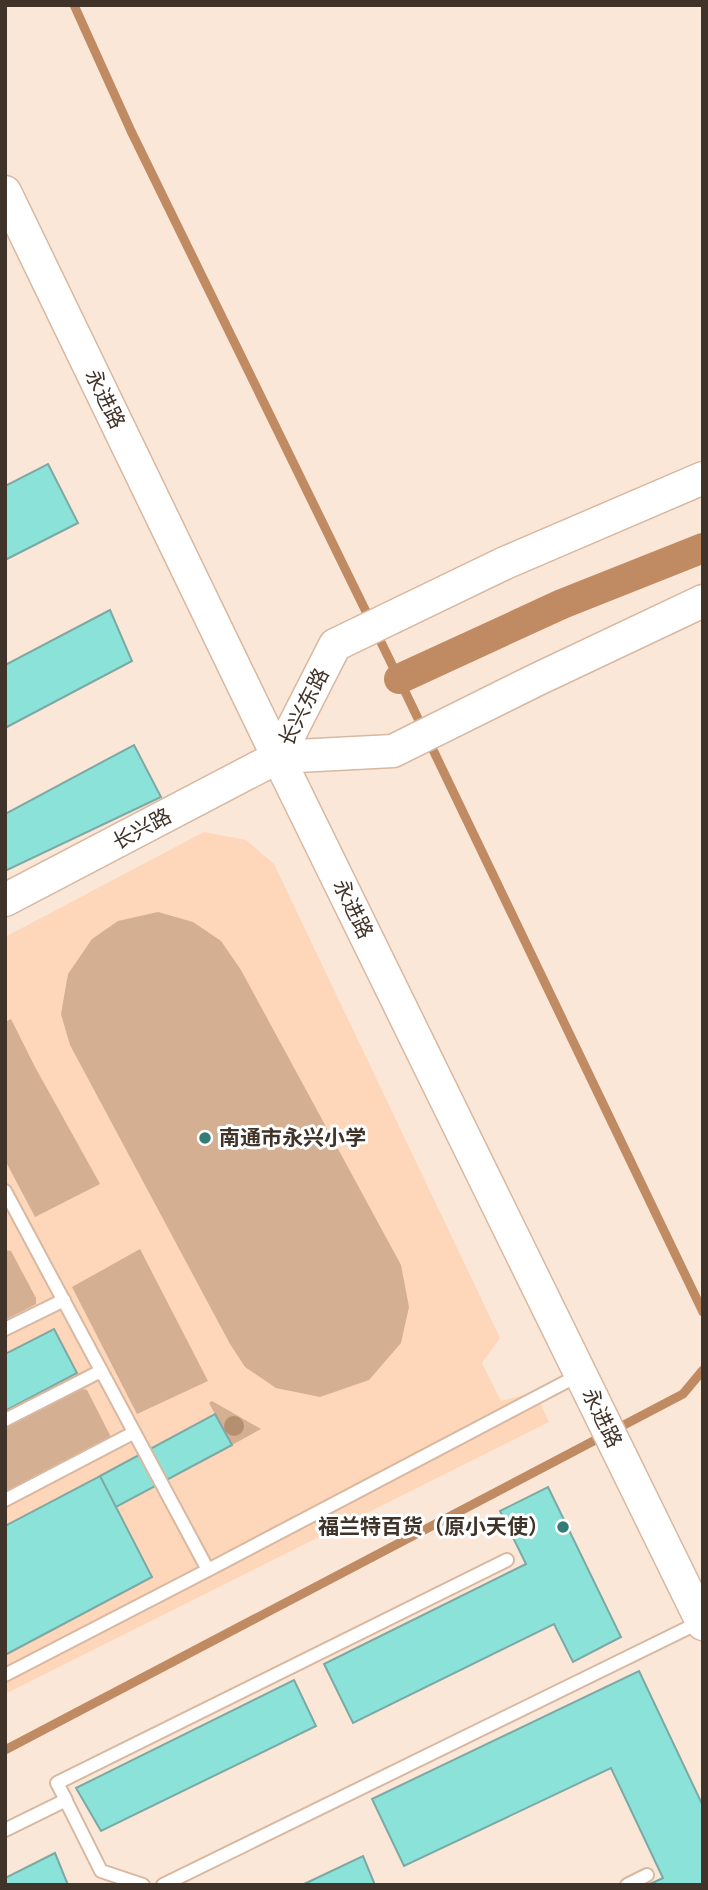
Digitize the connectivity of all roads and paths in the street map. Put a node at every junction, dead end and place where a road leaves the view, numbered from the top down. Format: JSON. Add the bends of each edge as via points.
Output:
{"nodes":[{"id":1,"x":5,"y":192,"type":"edge"},
{"id":2,"x":703,"y":478,"type":"edge"},
{"id":3,"x":703,"y":601,"type":"edge"},
{"id":4,"x":278,"y":757,"type":"junction"},
{"id":5,"x":5,"y":900,"type":"edge"},
{"id":6,"x":5,"y":1191,"type":"edge"},
{"id":7,"x":64,"y":1300,"type":"junction"},
{"id":8,"x":5,"y":1329,"type":"edge"},
{"id":9,"x":101,"y":1371,"type":"junction"},
{"id":10,"x":586,"y":1385,"type":"junction"},
{"id":11,"x":5,"y":1420,"type":"edge"},
{"id":12,"x":133,"y":1433,"type":"junction"},
{"id":13,"x":5,"y":1500,"type":"edge"},
{"id":14,"x":507,"y":1560,"type":"dead end"},
{"id":15,"x":208,"y":1570,"type":"junction"},
{"id":16,"x":702,"y":1623,"type":"edge"},
{"id":17,"x":5,"y":1675,"type":"edge"},
{"id":18,"x":66,"y":1800,"type":"junction"},
{"id":19,"x":5,"y":1830,"type":"edge"},
{"id":20,"x":101,"y":1871,"type":"junction"},
{"id":21,"x":647,"y":1875,"type":"dead end"},
{"id":22,"x":97,"y":1885,"type":"edge"},
{"id":23,"x":143,"y":1885,"type":"edge"},
{"id":24,"x":163,"y":1885,"type":"edge"},
{"id":25,"x":627,"y":1885,"type":"edge"}],
"edges":[{"from":1,"to":4,"type":"street","name":"永进路"},
{"from":2,"to":4,"type":"street","name":"长兴东路","via":[[505,563],[335,645]]},
{"from":3,"to":4,"type":"street","name":"长兴东路","via":[[393,751]]},
{"from":4,"to":5,"type":"street","name":"长兴路"},
{"from":4,"to":10,"type":"street","name":"永进路"},
{"from":6,"to":7,"type":"lane"},
{"from":7,"to":8,"type":"lane"},
{"from":7,"to":9,"type":"lane"},
{"from":9,"to":11,"type":"lane"},
{"from":9,"to":12,"type":"lane"},
{"from":10,"to":15,"type":"lane"},
{"from":10,"to":16,"type":"street","name":"永进路"},
{"from":12,"to":13,"type":"lane"},
{"from":12,"to":15,"type":"lane"},
{"from":14,"to":18,"type":"lane","via":[[57,1783]]},
{"from":15,"to":17,"type":"lane"},
{"from":16,"to":24,"type":"lane"},
{"from":18,"to":19,"type":"lane"},
{"from":18,"to":20,"type":"lane"},
{"from":20,"to":22,"type":"lane"},
{"from":20,"to":23,"type":"lane"},
{"from":21,"to":25,"type":"lane"}]}
